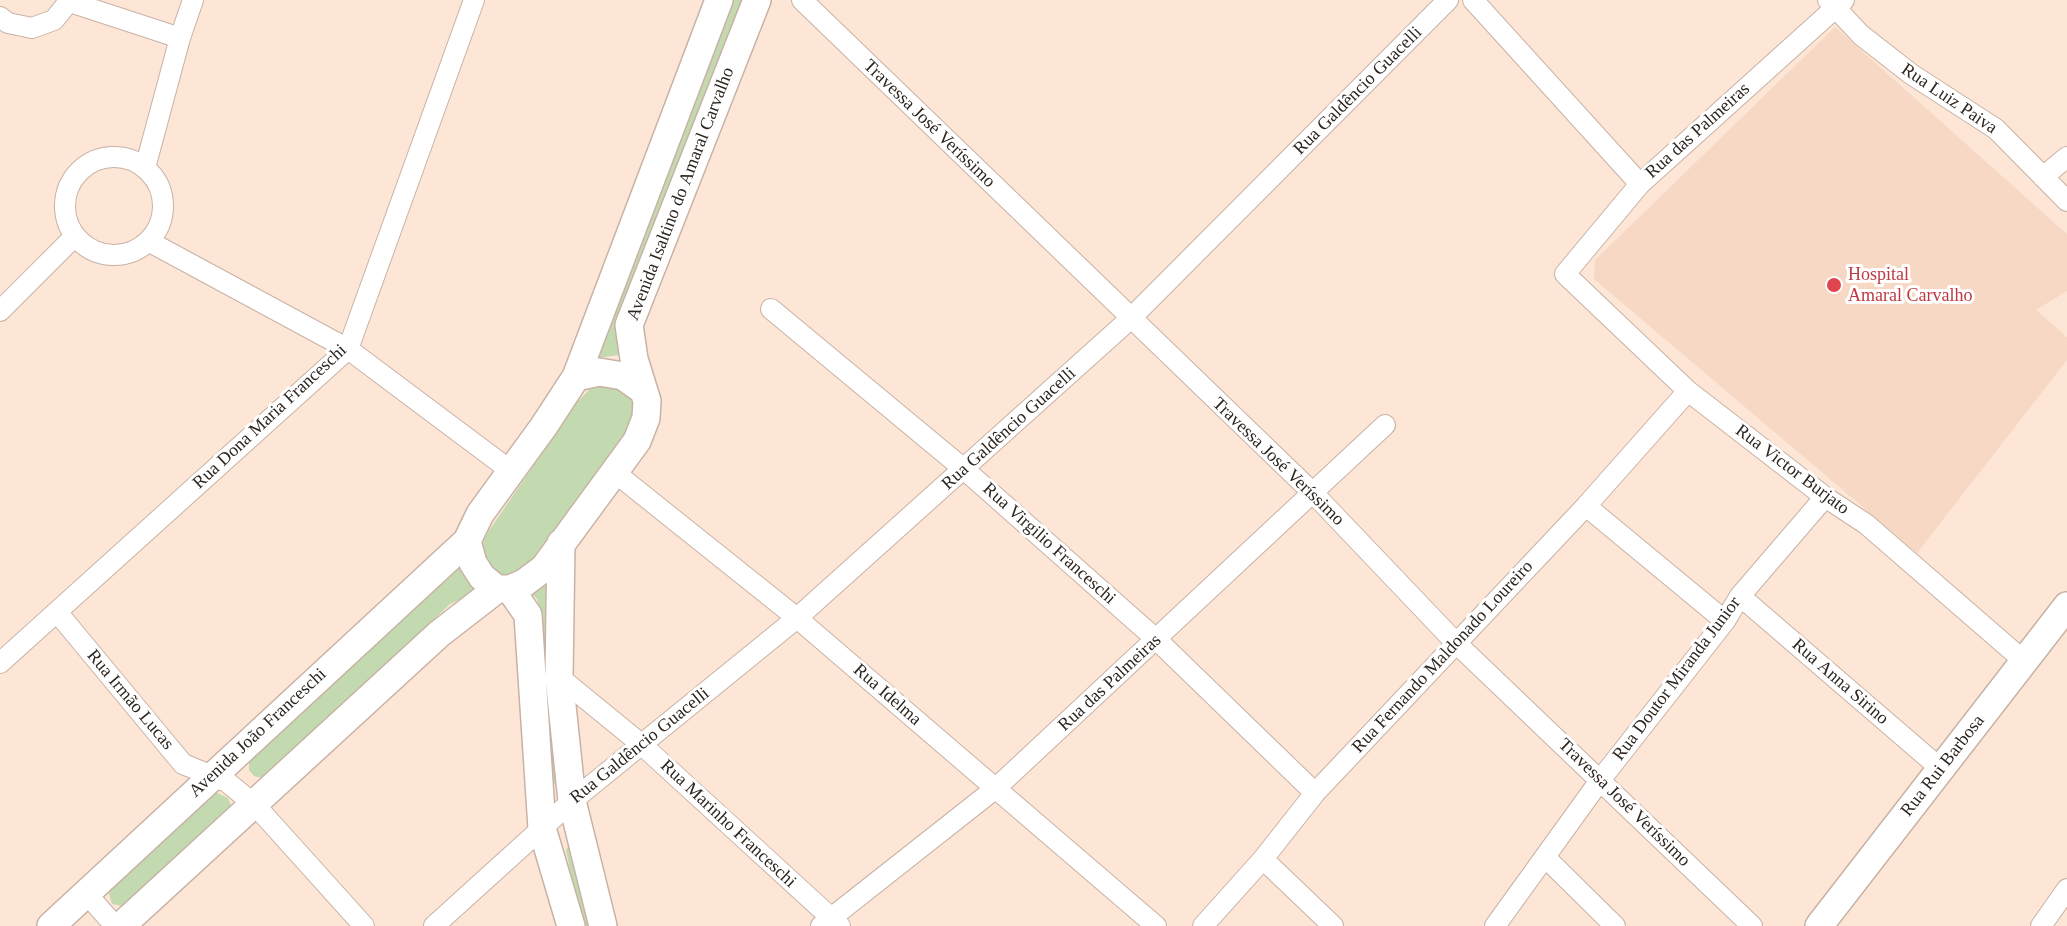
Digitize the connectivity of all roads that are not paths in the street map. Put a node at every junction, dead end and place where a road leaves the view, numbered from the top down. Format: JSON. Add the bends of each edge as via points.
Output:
{"nodes":[{"id":1,"x":193,"y":0,"type":"edge"},
{"id":2,"x":474,"y":0,"type":"edge"},
{"id":3,"x":719,"y":0,"type":"edge"},
{"id":4,"x":757,"y":0,"type":"edge"},
{"id":5,"x":802,"y":0,"type":"edge"},
{"id":6,"x":1448,"y":0,"type":"edge"},
{"id":7,"x":1473,"y":0,"type":"edge"},
{"id":8,"x":70,"y":1,"type":"edge"},
{"id":9,"x":1836,"y":2,"type":"edge"},
{"id":10,"x":0,"y":17,"type":"edge"},
{"id":11,"x":180,"y":38,"type":"junction"},
{"id":12,"x":2067,"y":157,"type":"edge"},
{"id":13,"x":145,"y":168,"type":"junction"},
{"id":14,"x":2043,"y":177,"type":"junction"},
{"id":15,"x":1640,"y":184,"type":"junction"},
{"id":16,"x":2067,"y":201,"type":"edge"},
{"id":17,"x":75,"y":236,"type":"junction"},
{"id":18,"x":148,"y":241,"type":"junction"},
{"id":19,"x":1565,"y":274,"type":"joint"},
{"id":20,"x":771,"y":309,"type":"dead end"},
{"id":21,"x":0,"y":311,"type":"edge"},
{"id":22,"x":1130,"y":319,"type":"junction"},
{"id":23,"x":348,"y":349,"type":"junction"},
{"id":24,"x":576,"y":377,"type":"junction"},
{"id":25,"x":644,"y":391,"type":"junction"},
{"id":26,"x":1688,"y":391,"type":"junction"},
{"id":27,"x":1385,"y":424,"type":"dead end"},
{"id":28,"x":965,"y":470,"type":"junction"},
{"id":29,"x":511,"y":471,"type":"junction"},
{"id":30,"x":613,"y":471,"type":"junction"},
{"id":31,"x":1314,"y":494,"type":"junction"},
{"id":32,"x":1825,"y":496,"type":"junction"},
{"id":33,"x":1586,"y":506,"type":"junction"},
{"id":34,"x":466,"y":542,"type":"junction"},
{"id":35,"x":561,"y":543,"type":"junction"},
{"id":36,"x":503,"y":589,"type":"junction"},
{"id":37,"x":1740,"y":596,"type":"junction"},
{"id":38,"x":2067,"y":606,"type":"edge"},
{"id":39,"x":57,"y":612,"type":"junction"},
{"id":40,"x":797,"y":618,"type":"junction"},
{"id":41,"x":1725,"y":621,"type":"junction"},
{"id":42,"x":1157,"y":640,"type":"junction"},
{"id":43,"x":1456,"y":643,"type":"junction"},
{"id":44,"x":2024,"y":661,"type":"junction"},
{"id":45,"x":0,"y":663,"type":"edge"},
{"id":46,"x":559,"y":676,"type":"junction"},
{"id":47,"x":641,"y":744,"type":"junction"},
{"id":48,"x":1941,"y":769,"type":"junction"},
{"id":49,"x":212,"y":775,"type":"junction"},
{"id":50,"x":1601,"y":779,"type":"junction"},
{"id":51,"x":996,"y":788,"type":"junction"},
{"id":52,"x":1315,"y":793,"type":"junction"},
{"id":53,"x":572,"y":801,"type":"junction"},
{"id":54,"x":255,"y":805,"type":"junction"},
{"id":55,"x":542,"y":828,"type":"junction"},
{"id":56,"x":1546,"y":858,"type":"junction"},
{"id":57,"x":1263,"y":859,"type":"junction"},
{"id":58,"x":2067,"y":889,"type":"edge"},
{"id":59,"x":86,"y":893,"type":"junction"},
{"id":60,"x":830,"y":923,"type":"edge"},
{"id":61,"x":51,"y":926,"type":"edge"},
{"id":62,"x":115,"y":926,"type":"edge"},
{"id":63,"x":121,"y":926,"type":"edge"},
{"id":64,"x":363,"y":926,"type":"edge"},
{"id":65,"x":434,"y":926,"type":"edge"},
{"id":66,"x":571,"y":926,"type":"edge"},
{"id":67,"x":603,"y":926,"type":"edge"},
{"id":68,"x":1156,"y":926,"type":"edge"},
{"id":69,"x":1203,"y":926,"type":"edge"},
{"id":70,"x":1334,"y":926,"type":"edge"},
{"id":71,"x":1495,"y":926,"type":"edge"},
{"id":72,"x":1615,"y":926,"type":"edge"},
{"id":73,"x":1752,"y":926,"type":"edge"},
{"id":74,"x":1819,"y":926,"type":"edge"},
{"id":75,"x":2041,"y":926,"type":"edge"}],
"edges":[{"from":1,"to":11,"type":"street"},
{"from":2,"to":23,"type":"street","name":"Rua Dona Maria Franceschi"},
{"from":3,"to":24,"type":"main road","name":"Avenida Isaltino do Amaral Carvalho"},
{"from":4,"to":25,"type":"main road","name":"Avenida Isaltino do Amaral Carvalho","via":[[629,325]]},
{"from":5,"to":22,"type":"street","name":"Travessa José Veríssimo"},
{"from":6,"to":22,"type":"street","name":"Rua Galdêncio Guacelli"},
{"from":7,"to":15,"type":"street"},
{"from":8,"to":10,"type":"street","via":[[54,20],[32,28],[8,24]]},
{"from":8,"to":11,"type":"street"},
{"from":9,"to":14,"type":"street","name":"Rua Luiz Paiva","via":[[1861,35],[1911,74],[1996,129]]},
{"from":9,"to":15,"type":"street","name":"Rua das Palmeiras"},
{"from":11,"to":13,"type":"street"},
{"from":12,"to":14,"type":"street"},
{"from":13,"to":17,"type":"street","via":[[127,158],[106,157],[87,164],[72,178],[65,198],[66,218]]},
{"from":13,"to":18,"type":"street","via":[[158,184],[163,203],[159,224]]},
{"from":14,"to":16,"type":"street","name":"Rua Luiz Paiva"},
{"from":15,"to":19,"type":"street","name":"Rua das Palmeiras"},
{"from":17,"to":18,"type":"street","via":[[91,249],[111,255],[131,252]]},
{"from":17,"to":21,"type":"street"},
{"from":18,"to":23,"type":"street"},
{"from":19,"to":26,"type":"street","name":"Rua Victor Burjato"},
{"from":20,"to":28,"type":"street","name":"Rua Virgilio Franceschi"},
{"from":22,"to":28,"type":"street","name":"Rua Galdêncio Guacelli"},
{"from":22,"to":31,"type":"street","name":"Travessa José Veríssimo"},
{"from":23,"to":29,"type":"street"},
{"from":23,"to":39,"type":"street","name":"Rua Dona Maria Franceschi"},
{"from":24,"to":25,"type":"main road","via":[[599,372],[623,376]]},
{"from":24,"to":29,"type":"main road","name":"Avenida Isaltino do Amaral Carvalho"},
{"from":25,"to":30,"type":"main road","name":"Avenida Isaltino do Amaral Carvalho","via":[[647,401],[643,426],[637,441]]},
{"from":26,"to":32,"type":"street","name":"Rua Victor Burjato"},
{"from":26,"to":33,"type":"street","name":"Rua Fernando Maldonado Loureiro"},
{"from":27,"to":31,"type":"street","name":"Rua das Palmeiras"},
{"from":28,"to":40,"type":"street","name":"Rua Galdêncio Guacelli"},
{"from":28,"to":42,"type":"street","name":"Rua Virgilio Franceschi"},
{"from":29,"to":34,"type":"main road","name":"Avenida Isaltino do Amaral Carvalho","via":[[480,514]]},
{"from":30,"to":35,"type":"main road","name":"Avenida Isaltino do Amaral Carvalho"},
{"from":30,"to":40,"type":"street","name":"Rua Idelma"},
{"from":31,"to":42,"type":"street","name":"Rua das Palmeiras"},
{"from":31,"to":43,"type":"street","name":"Travessa José Veríssimo"},
{"from":32,"to":37,"type":"street","name":"Rua Doutor Miranda Junior"},
{"from":32,"to":44,"type":"street","name":"Rua Victor Burjato","via":[[1866,524]]},
{"from":33,"to":41,"type":"street"},
{"from":33,"to":43,"type":"street","name":"Rua Fernando Maldonado Loureiro"},
{"from":34,"to":36,"type":"main road","via":[[482,577]]},
{"from":34,"to":49,"type":"main road","name":"Avenida João Franceschi"},
{"from":35,"to":36,"type":"main road","name":"Avenida Isaltino do Amaral Carvalho","via":[[544,568],[524,583]]},
{"from":35,"to":46,"type":"main road"},
{"from":36,"to":54,"type":"main road","via":[[439,634]]},
{"from":36,"to":55,"type":"main road","via":[[528,615]]},
{"from":37,"to":41,"type":"street","name":"Rua Doutor Miranda Junior"},
{"from":37,"to":48,"type":"street","name":"Rua Anna Sirino"},
{"from":38,"to":44,"type":"main road","name":"Rua Rui Barbosa"},
{"from":39,"to":45,"type":"street","name":"Rua Dona Maria Franceschi"},
{"from":39,"to":49,"type":"street","name":"Rua Irmão Lucas","via":[[183,764]]},
{"from":40,"to":47,"type":"street","name":"Rua Galdêncio Guacelli"},
{"from":40,"to":51,"type":"street","name":"Rua Idelma"},
{"from":41,"to":50,"type":"street","name":"Rua Doutor Miranda Junior"},
{"from":42,"to":51,"type":"street","name":"Rua das Palmeiras"},
{"from":42,"to":52,"type":"street","name":"Rua Virgilio Franceschi"},
{"from":43,"to":50,"type":"street","name":"Travessa José Veríssimo"},
{"from":43,"to":52,"type":"street","name":"Rua Fernando Maldonado Loureiro"},
{"from":44,"to":48,"type":"main road","name":"Rua Rui Barbosa"},
{"from":46,"to":47,"type":"street","name":"Rua Marinho Franceschi"},
{"from":46,"to":53,"type":"main road"},
{"from":47,"to":53,"type":"street","name":"Rua Galdêncio Guacelli"},
{"from":47,"to":60,"type":"street","name":"Rua Marinho Franceschi"},
{"from":48,"to":74,"type":"main road","name":"Rua Rui Barbosa"},
{"from":49,"to":54,"type":"street","name":"Rua Irmão Lucas"},
{"from":49,"to":59,"type":"main road","name":"Avenida João Franceschi"},
{"from":50,"to":56,"type":"street","name":"Rua Doutor Miranda Junior"},
{"from":50,"to":73,"type":"street","name":"Travessa José Veríssimo"},
{"from":51,"to":60,"type":"street","name":"Rua das Palmeiras"},
{"from":51,"to":68,"type":"street","name":"Rua Idelma"},
{"from":52,"to":57,"type":"street","name":"Rua Fernando Maldonado Loureiro"},
{"from":53,"to":55,"type":"street","name":"Rua Galdêncio Guacelli"},
{"from":53,"to":67,"type":"main road"},
{"from":54,"to":63,"type":"main road"},
{"from":54,"to":64,"type":"street","name":"Rua Irmão Lucas"},
{"from":55,"to":65,"type":"street","name":"Rua Galdêncio Guacelli"},
{"from":55,"to":66,"type":"main road"},
{"from":56,"to":71,"type":"street","name":"Rua Doutor Miranda Junior"},
{"from":56,"to":72,"type":"street"},
{"from":57,"to":69,"type":"street","name":"Rua Fernando Maldonado Loureiro"},
{"from":57,"to":70,"type":"street"},
{"from":58,"to":75,"type":"street"},
{"from":59,"to":61,"type":"main road","name":"Avenida João Franceschi"},
{"from":59,"to":62,"type":"street"}]}
